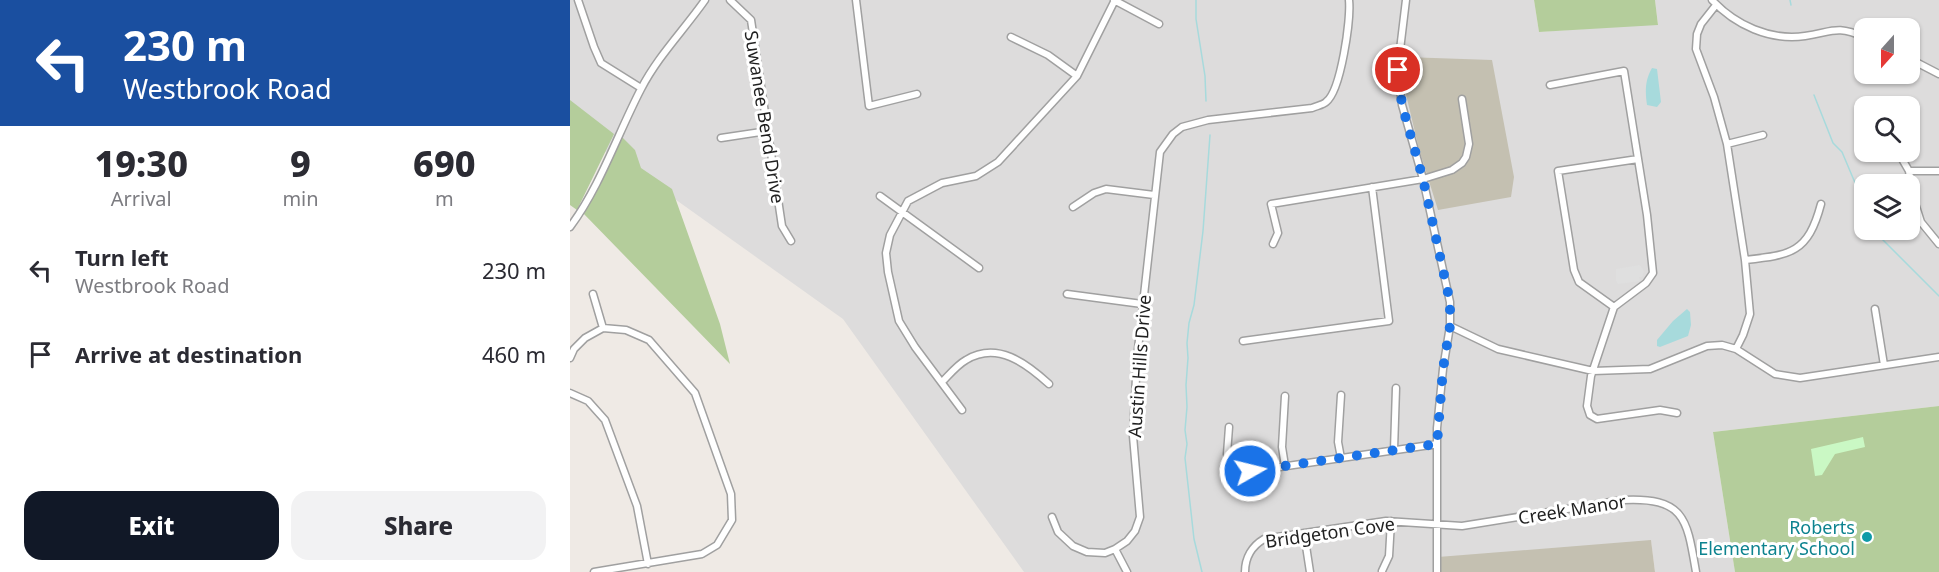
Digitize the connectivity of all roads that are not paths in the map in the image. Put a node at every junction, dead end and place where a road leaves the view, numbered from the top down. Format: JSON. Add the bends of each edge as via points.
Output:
{"nodes":[{"id":1,"x":578,"y":0,"type":"edge"},
{"id":2,"x":705,"y":0,"type":"edge"},
{"id":3,"x":730,"y":0,"type":"edge"},
{"id":4,"x":859,"y":0,"type":"edge"},
{"id":5,"x":1115,"y":0,"type":"edge"},
{"id":6,"x":1349,"y":0,"type":"edge"},
{"id":7,"x":1406,"y":0,"type":"edge"},
{"id":8,"x":1714,"y":2,"type":"edge"},
{"id":9,"x":1159,"y":24,"type":"dead end"},
{"id":10,"x":1854,"y":34,"type":"edge"},
{"id":11,"x":1011,"y":37,"type":"dead end"},
{"id":12,"x":1920,"y":64,"type":"edge"},
{"id":13,"x":1939,"y":74,"type":"edge"},
{"id":14,"x":1077,"y":76,"type":"junction"},
{"id":15,"x":1550,"y":85,"type":"dead end"},
{"id":16,"x":641,"y":88,"type":"junction"},
{"id":17,"x":917,"y":94,"type":"dead end"},
{"id":18,"x":1462,"y":99,"type":"dead end"},
{"id":19,"x":767,"y":131,"type":"junction"},
{"id":20,"x":1763,"y":135,"type":"dead end"},
{"id":21,"x":721,"y":138,"type":"dead end"},
{"id":22,"x":1727,"y":144,"type":"junction"},
{"id":23,"x":1638,"y":159,"type":"junction"},
{"id":24,"x":1904,"y":162,"type":"edge"},
{"id":25,"x":1909,"y":171,"type":"junction"},
{"id":26,"x":1939,"y":171,"type":"edge"},
{"id":27,"x":1423,"y":179,"type":"junction"},
{"id":28,"x":1372,"y":187,"type":"junction"},
{"id":29,"x":1154,"y":195,"type":"junction"},
{"id":30,"x":880,"y":196,"type":"dead end"},
{"id":31,"x":1821,"y":204,"type":"dead end"},
{"id":32,"x":1073,"y":207,"type":"dead end"},
{"id":33,"x":901,"y":212,"type":"junction"},
{"id":34,"x":570,"y":227,"type":"edge"},
{"id":35,"x":790,"y":241,"type":"dead end"},
{"id":36,"x":1273,"y":244,"type":"dead end"},
{"id":37,"x":1939,"y":244,"type":"edge"},
{"id":38,"x":1745,"y":260,"type":"junction"},
{"id":39,"x":979,"y":268,"type":"dead end"},
{"id":40,"x":592,"y":294,"type":"dead end"},
{"id":41,"x":1067,"y":294,"type":"dead end"},
{"id":42,"x":1142,"y":304,"type":"junction"},
{"id":43,"x":1614,"y":307,"type":"junction"},
{"id":44,"x":1875,"y":309,"type":"dead end"},
{"id":45,"x":1450,"y":326,"type":"junction"},
{"id":46,"x":603,"y":328,"type":"junction"},
{"id":47,"x":1243,"y":341,"type":"dead end"},
{"id":48,"x":1736,"y":349,"type":"junction"},
{"id":49,"x":1939,"y":357,"type":"edge"},
{"id":50,"x":570,"y":358,"type":"edge"},
{"id":51,"x":1884,"y":365,"type":"junction"},
{"id":52,"x":1593,"y":370,"type":"junction"},
{"id":53,"x":942,"y":382,"type":"junction"},
{"id":54,"x":1049,"y":384,"type":"dead end"},
{"id":55,"x":1396,"y":388,"type":"dead end"},
{"id":56,"x":570,"y":393,"type":"edge"},
{"id":57,"x":1341,"y":395,"type":"dead end"},
{"id":58,"x":1285,"y":396,"type":"dead end"},
{"id":59,"x":962,"y":410,"type":"dead end"},
{"id":60,"x":1677,"y":413,"type":"dead end"},
{"id":61,"x":1229,"y":427,"type":"dead end"},
{"id":62,"x":1437,"y":444,"type":"junction"},
{"id":63,"x":1394,"y":450,"type":"junction"},
{"id":64,"x":1341,"y":458,"type":"junction"},
{"id":65,"x":1285,"y":466,"type":"junction"},
{"id":66,"x":1052,"y":517,"type":"dead end"},
{"id":67,"x":1390,"y":521,"type":"junction"},
{"id":68,"x":1436,"y":523,"type":"junction"},
{"id":69,"x":1304,"y":533,"type":"junction"},
{"id":70,"x":1115,"y":549,"type":"junction"},
{"id":71,"x":648,"y":564,"type":"junction"},
{"id":72,"x":1382,"y":571,"type":"edge"},
{"id":73,"x":594,"y":572,"type":"edge"},
{"id":74,"x":1126,"y":572,"type":"edge"},
{"id":75,"x":1245,"y":572,"type":"edge"},
{"id":76,"x":1310,"y":572,"type":"edge"},
{"id":77,"x":1437,"y":572,"type":"edge"},
{"id":78,"x":1696,"y":572,"type":"edge"}],
"edges":[{"from":1,"to":16,"type":"street","via":[[601,63]]},
{"from":2,"to":16,"type":"street"},
{"from":3,"to":19,"type":"street","name":"Suwanee Bend Drive","via":[[751,20]]},
{"from":4,"to":17,"type":"street","via":[[869,106]]},
{"from":5,"to":9,"type":"street"},
{"from":5,"to":14,"type":"street"},
{"from":6,"to":29,"type":"street","name":"Austin Hills Drive","via":[[1340,72],[1326,102],[1312,108],[1206,120],[1182,127],[1160,152]]},
{"from":7,"to":27,"type":"street","via":[[1399,82]]},
{"from":8,"to":10,"type":"street","via":[[1733,18],[1779,38],[1841,29]]},
{"from":8,"to":22,"type":"street","via":[[1697,34],[1696,49]]},
{"from":11,"to":14,"type":"street","via":[[1048,55]]},
{"from":12,"to":13,"type":"street"},
{"from":14,"to":33,"type":"street","via":[[998,162],[976,176],[926,190],[908,201]]},
{"from":15,"to":23,"type":"street","via":[[1624,71]]},
{"from":16,"to":34,"type":"street"},
{"from":18,"to":27,"type":"street","via":[[1469,144],[1466,157],[1452,170]]},
{"from":19,"to":21,"type":"street"},
{"from":19,"to":35,"type":"street","name":"Suwanee Bend Drive","via":[[782,226]]},
{"from":20,"to":22,"type":"street"},
{"from":22,"to":38,"type":"street"},
{"from":23,"to":43,"type":"street","via":[[1653,273],[1647,283]]},
{"from":23,"to":43,"type":"street","via":[[1558,171],[1574,270],[1579,282]]},
{"from":24,"to":25,"type":"street"},
{"from":25,"to":26,"type":"street"},
{"from":25,"to":37,"type":"street","via":[[1921,222]]},
{"from":27,"to":28,"type":"street"},
{"from":27,"to":45,"type":"street","via":[[1450,302]]},
{"from":28,"to":36,"type":"street","via":[[1271,204],[1278,233]]},
{"from":28,"to":47,"type":"street","via":[[1389,321]]},
{"from":29,"to":32,"type":"street","via":[[1106,189]]},
{"from":29,"to":42,"type":"street","name":"Austin Hills Drive"},
{"from":30,"to":33,"type":"street"},
{"from":31,"to":38,"type":"street","via":[[1815,226],[1797,248],[1786,254]]},
{"from":33,"to":39,"type":"street"},
{"from":33,"to":53,"type":"street","via":[[886,253],[899,321]]},
{"from":38,"to":48,"type":"street","via":[[1749,314]]},
{"from":40,"to":46,"type":"street"},
{"from":41,"to":42,"type":"street"},
{"from":42,"to":70,"type":"street","name":"Austin Hills Drive","via":[[1133,436],[1140,517],[1135,531]]},
{"from":43,"to":52,"type":"street"},
{"from":44,"to":51,"type":"street"},
{"from":45,"to":52,"type":"street","via":[[1498,349]]},
{"from":45,"to":62,"type":"street"},
{"from":46,"to":50,"type":"street","via":[[585,338]]},
{"from":46,"to":71,"type":"street","via":[[626,330],[649,340],[695,393],[731,494],[732,520],[717,545],[702,554]]},
{"from":48,"to":51,"type":"street","via":[[1775,374],[1800,378]]},
{"from":48,"to":52,"type":"street","via":[[1707,346],[1650,369]]},
{"from":49,"to":51,"type":"street"},
{"from":52,"to":60,"type":"street","via":[[1587,406],[1590,415],[1597,419],[1660,410]]},
{"from":53,"to":54,"type":"street","via":[[966,360],[1001,352]]},
{"from":53,"to":59,"type":"street"},
{"from":55,"to":63,"type":"street"},
{"from":56,"to":71,"type":"street","via":[[588,401],[605,420],[637,506]]},
{"from":57,"to":64,"type":"street"},
{"from":58,"to":65,"type":"street"},
{"from":61,"to":65,"type":"street","via":[[1227,454],[1232,474]]},
{"from":62,"to":63,"type":"street"},
{"from":62,"to":68,"type":"street"},
{"from":63,"to":64,"type":"street"},
{"from":64,"to":65,"type":"street"},
{"from":66,"to":70,"type":"street","via":[[1058,532],[1073,546],[1087,552]]},
{"from":67,"to":68,"type":"street","name":"Bridgeton Cove"},
{"from":67,"to":69,"type":"street","name":"Bridgeton Cove"},
{"from":67,"to":72,"type":"street","via":[[1389,555]]},
{"from":68,"to":77,"type":"street"},
{"from":68,"to":78,"type":"street","name":"Creek Manor","via":[[1462,526],[1623,500],[1661,502],[1682,518],[1688,528]]},
{"from":69,"to":75,"type":"street","name":"Bridgeton Cove","via":[[1257,543],[1246,559]]},
{"from":69,"to":76,"type":"street"},
{"from":70,"to":74,"type":"street"},
{"from":71,"to":73,"type":"street"}]}
